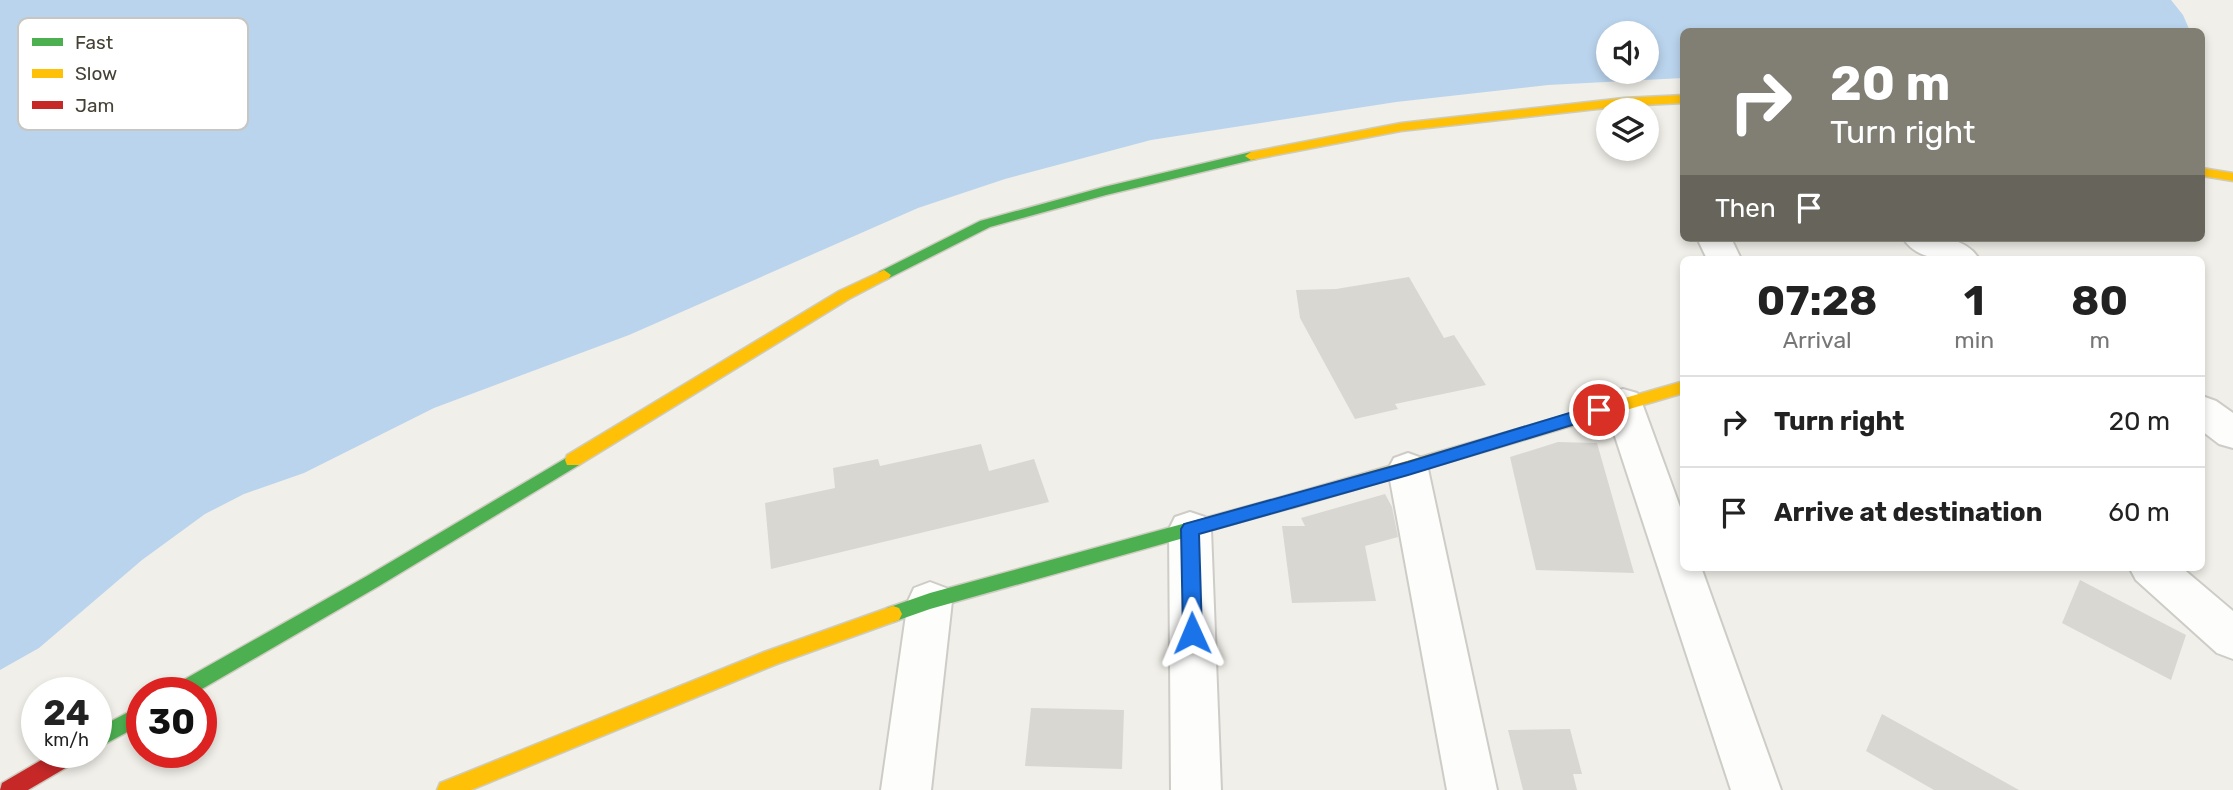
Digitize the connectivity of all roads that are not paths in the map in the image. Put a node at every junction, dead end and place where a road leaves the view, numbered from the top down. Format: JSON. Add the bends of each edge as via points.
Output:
{"nodes":[{"id":1,"x":1680,"y":99,"type":"edge"},
{"id":2,"x":2205,"y":172,"type":"edge"},
{"id":3,"x":2233,"y":177,"type":"edge"},
{"id":4,"x":1930,"y":242,"type":"edge"},
{"id":5,"x":1954,"y":251,"type":"edge"},
{"id":6,"x":1680,"y":388,"type":"edge"},
{"id":7,"x":1623,"y":403,"type":"junction"},
{"id":8,"x":2205,"y":413,"type":"edge"},
{"id":9,"x":2233,"y":433,"type":"edge"},
{"id":10,"x":1408,"y":469,"type":"junction"},
{"id":11,"x":1190,"y":529,"type":"junction"},
{"id":12,"x":1680,"y":569,"type":"edge"},
{"id":13,"x":1681,"y":571,"type":"edge"},
{"id":14,"x":2156,"y":571,"type":"edge"},
{"id":15,"x":930,"y":601,"type":"junction"},
{"id":16,"x":2233,"y":639,"type":"edge"},
{"id":17,"x":206,"y":677,"type":"edge"},
{"id":18,"x":47,"y":768,"type":"edge"},
{"id":19,"x":9,"y":790,"type":"edge"},
{"id":20,"x":447,"y":790,"type":"edge"},
{"id":21,"x":906,"y":790,"type":"edge"},
{"id":22,"x":1196,"y":790,"type":"edge"},
{"id":23,"x":1472,"y":790,"type":"edge"},
{"id":24,"x":1756,"y":790,"type":"edge"}],
"edges":[{"from":1,"to":17,"type":"street","via":[[1401,127],[1280,149],[985,224],[844,295]]},
{"from":2,"to":3,"type":"street"},
{"from":4,"to":5,"type":"street"},
{"from":6,"to":7,"type":"street"},
{"from":7,"to":10,"type":"street"},
{"from":7,"to":12,"type":"street"},
{"from":8,"to":9,"type":"street"},
{"from":10,"to":11,"type":"street"},
{"from":10,"to":23,"type":"street"},
{"from":11,"to":15,"type":"street"},
{"from":11,"to":22,"type":"street"},
{"from":13,"to":24,"type":"street"},
{"from":14,"to":16,"type":"street"},
{"from":15,"to":20,"type":"street","via":[[771,658]]},
{"from":15,"to":21,"type":"street"},
{"from":18,"to":19,"type":"street"}]}
